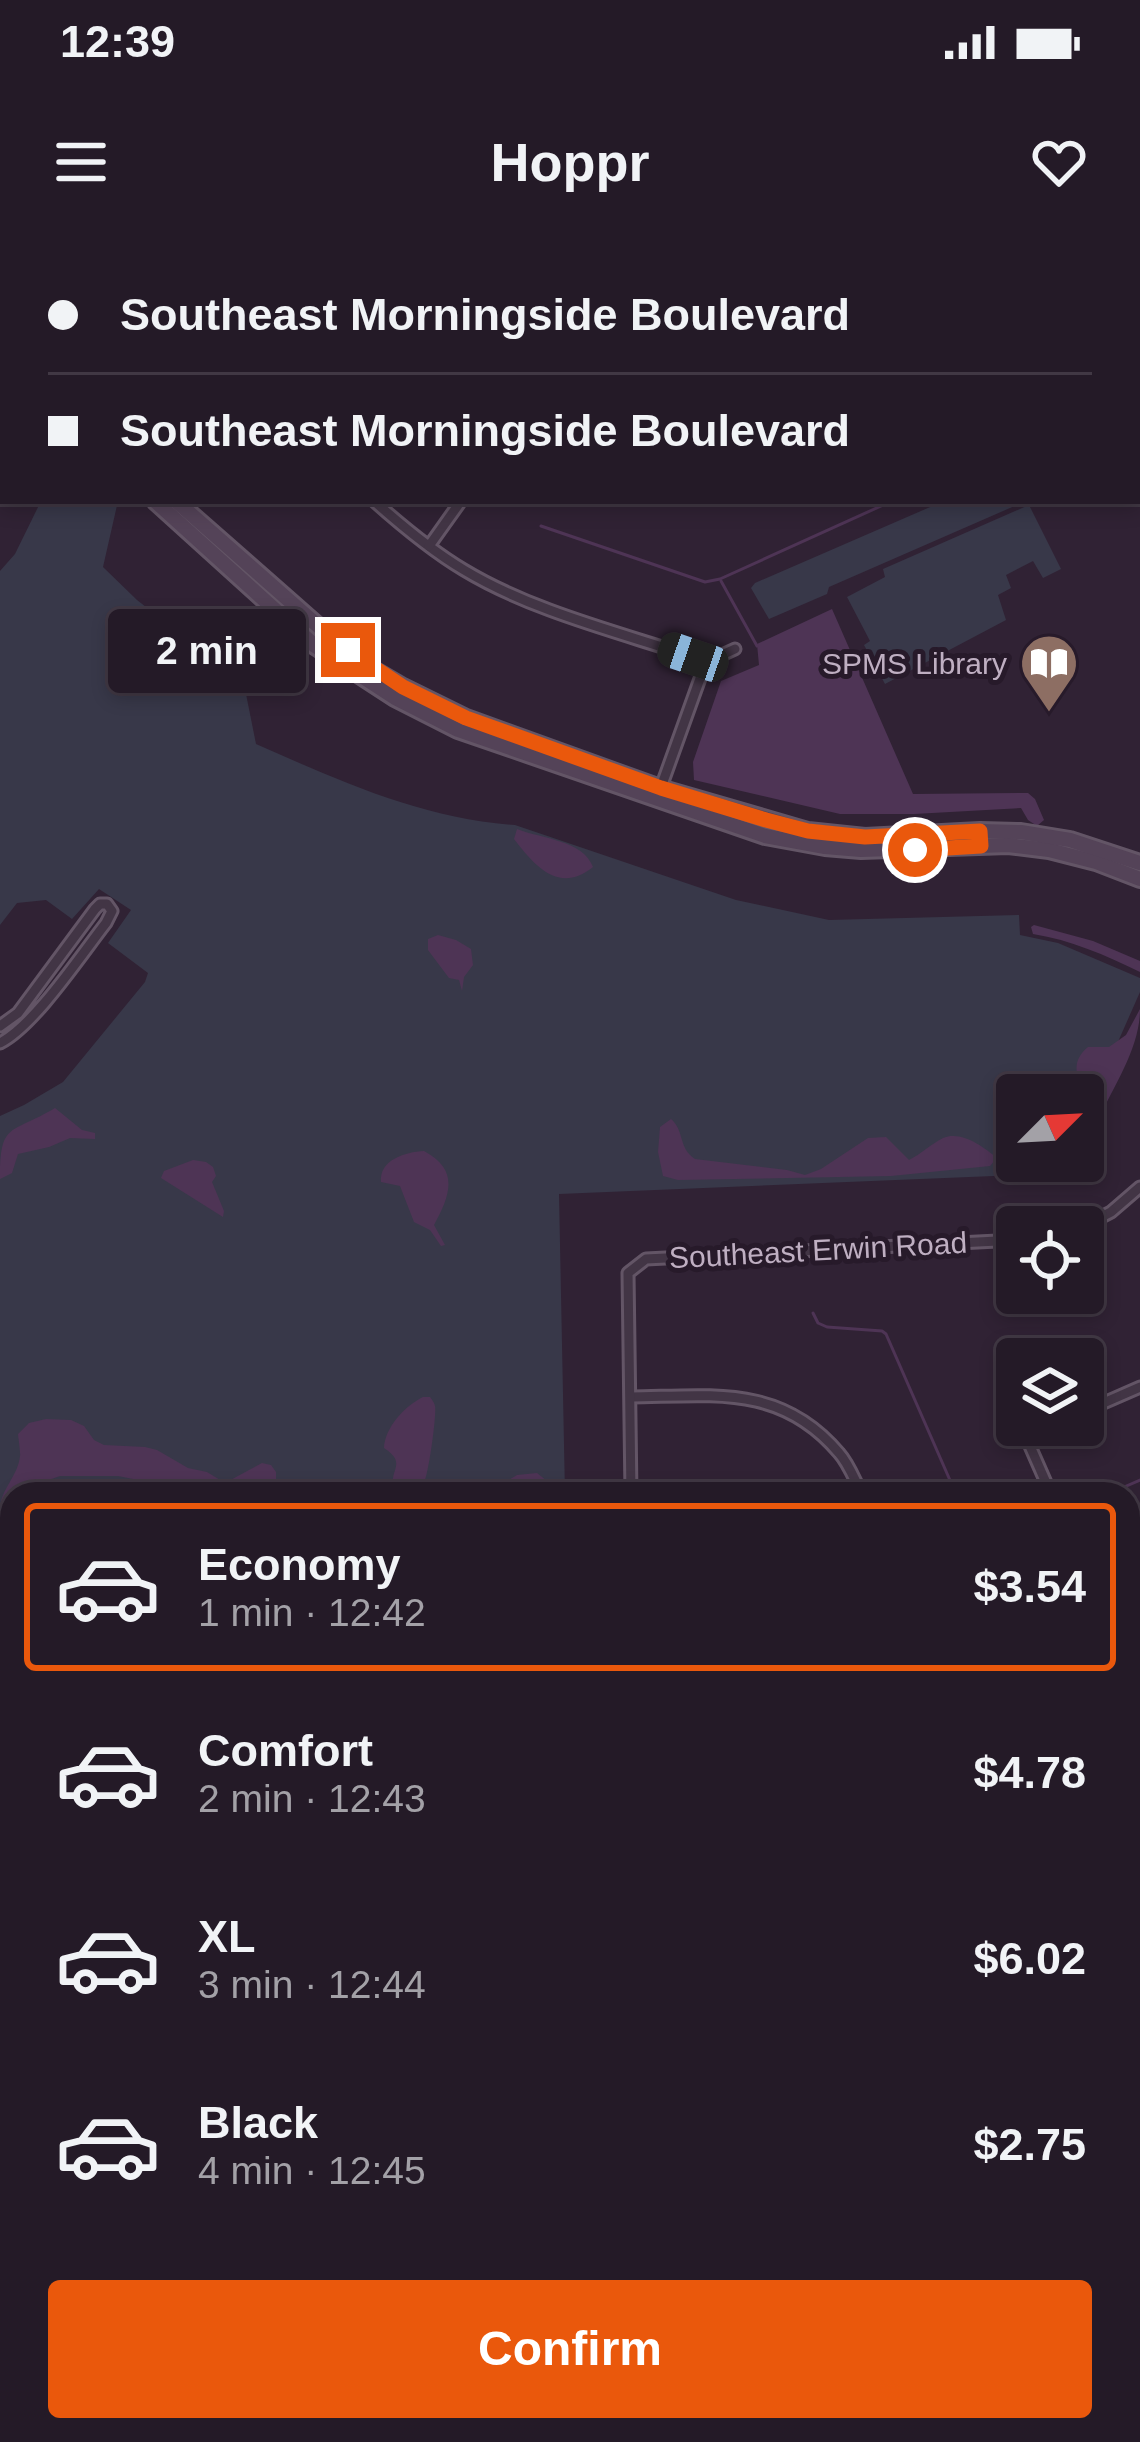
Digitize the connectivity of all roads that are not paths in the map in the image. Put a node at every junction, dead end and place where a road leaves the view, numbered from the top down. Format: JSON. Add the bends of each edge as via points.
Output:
{"nodes":[{"id":1,"x":159,"y":504,"type":"edge"},
{"id":2,"x":179,"y":504,"type":"edge"},
{"id":3,"x":378,"y":504,"type":"edge"},
{"id":4,"x":458,"y":504,"type":"edge"},
{"id":5,"x":429,"y":546,"type":"junction"},
{"id":6,"x":267,"y":592,"type":"junction"},
{"id":7,"x":735,"y":649,"type":"dead end"},
{"id":8,"x":700,"y":665,"type":"junction"},
{"id":9,"x":658,"y":793,"type":"junction"},
{"id":10,"x":1135,"y":869,"type":"edge"},
{"id":11,"x":0,"y":1026,"type":"edge"},
{"id":12,"x":0,"y":1043,"type":"edge"},
{"id":13,"x":1140,"y":1187,"type":"edge"},
{"id":14,"x":1129,"y":1198,"type":"junction"},
{"id":15,"x":1140,"y":1212,"type":"edge"},
{"id":16,"x":1104,"y":1216,"type":"edge"},
{"id":17,"x":996,"y":1241,"type":"edge"},
{"id":18,"x":1140,"y":1387,"type":"edge"},
{"id":19,"x":631,"y":1397,"type":"junction"},
{"id":20,"x":1104,"y":1403,"type":"edge"},
{"id":21,"x":1030,"y":1446,"type":"edge"},
{"id":22,"x":631,"y":1482,"type":"edge"},
{"id":23,"x":856,"y":1482,"type":"edge"},
{"id":24,"x":1046,"y":1482,"type":"edge"}],
"edges":[{"from":1,"to":6,"type":"street"},
{"from":2,"to":6,"type":"street"},
{"from":3,"to":5,"type":"street"},
{"from":4,"to":5,"type":"street"},
{"from":5,"to":8,"type":"street","via":[[507,592]]},
{"from":6,"to":9,"type":"street","via":[[315,646],[458,730]]},
{"from":7,"to":8,"type":"street"},
{"from":8,"to":9,"type":"street"},
{"from":9,"to":10,"type":"street","via":[[764,836],[915,850],[981,838]]},
{"from":11,"to":12,"type":"street","via":[[107,904],[106,923],[28,1021]]},
{"from":13,"to":14,"type":"street"},
{"from":14,"to":15,"type":"street"},
{"from":14,"to":16,"type":"street"},
{"from":17,"to":19,"type":"street","name":"Southeast Erwin Road","via":[[646,1259],[628,1273]]},
{"from":18,"to":20,"type":"street"},
{"from":19,"to":22,"type":"street","name":"Southeast Erwin Road"},
{"from":19,"to":23,"type":"street","via":[[764,1401],[814,1428]]},
{"from":21,"to":24,"type":"street"}]}
